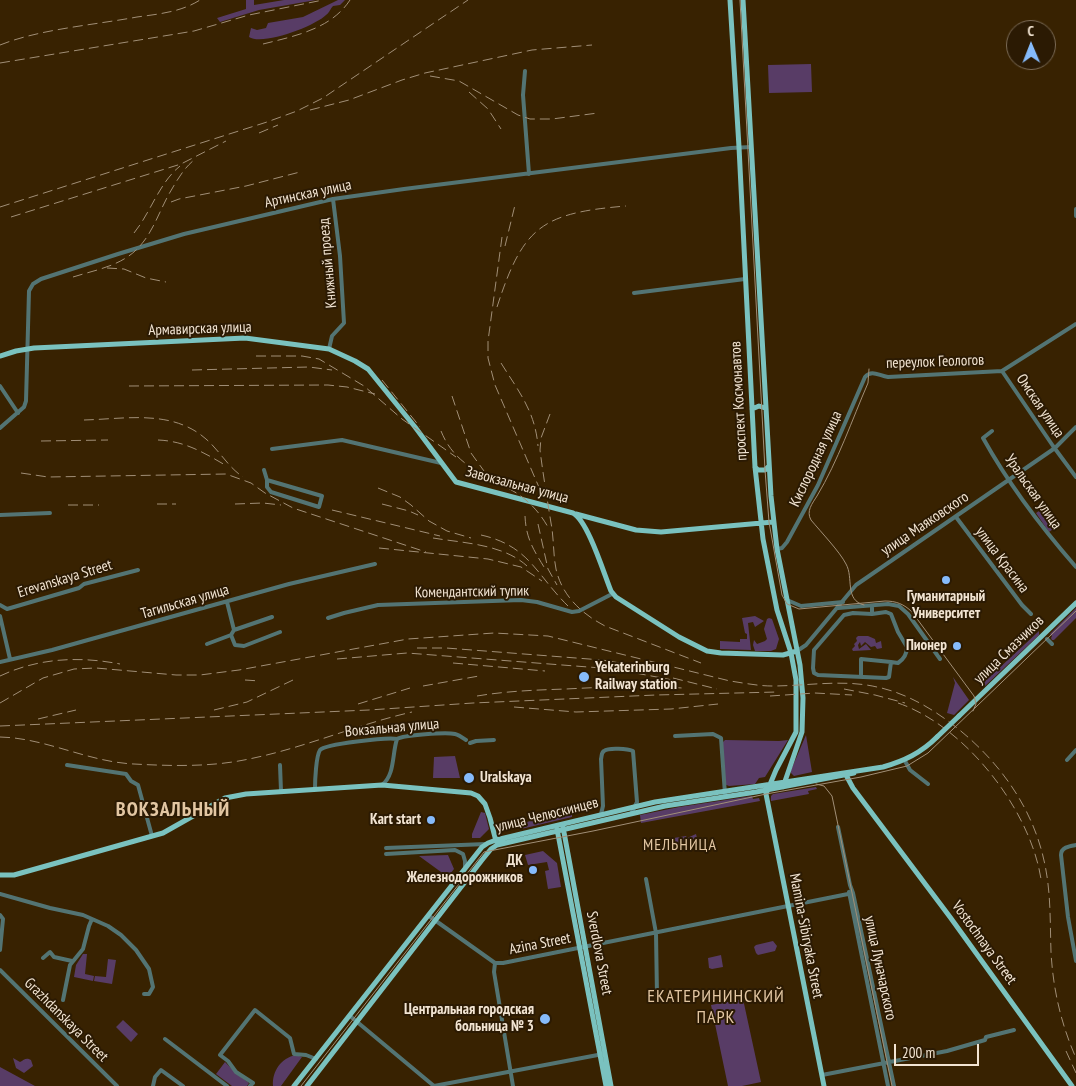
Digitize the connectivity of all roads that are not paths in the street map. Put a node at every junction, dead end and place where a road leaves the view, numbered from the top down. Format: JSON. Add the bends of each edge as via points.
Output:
{"nodes":[{"id":1,"x":730,"y":0,"type":"edge"},
{"id":2,"x":743,"y":0,"type":"edge"},
{"id":3,"x":525,"y":71,"type":"dead end"},
{"id":4,"x":751,"y":147,"type":"junction"},
{"id":5,"x":739,"y":148,"type":"junction"},
{"id":6,"x":529,"y":174,"type":"junction"},
{"id":7,"x":333,"y":199,"type":"junction"},
{"id":8,"x":1076,"y":209,"type":"edge"},
{"id":9,"x":1076,"y":216,"type":"edge"},
{"id":10,"x":745,"y":279,"type":"junction"},
{"id":11,"x":634,"y":293,"type":"dead end"},
{"id":12,"x":1076,"y":324,"type":"edge"},
{"id":13,"x":28,"y":349,"type":"junction"},
{"id":14,"x":329,"y":349,"type":"junction"},
{"id":15,"x":0,"y":356,"type":"edge"},
{"id":16,"x":1002,"y":371,"type":"junction"},
{"id":17,"x":868,"y":374,"type":"joint"},
{"id":18,"x":0,"y":386,"type":"edge"},
{"id":19,"x":765,"y":408,"type":"junction"},
{"id":20,"x":752,"y":409,"type":"junction"},
{"id":21,"x":18,"y":413,"type":"junction"},
{"id":22,"x":1076,"y":427,"type":"edge"},
{"id":23,"x":0,"y":428,"type":"edge"},
{"id":24,"x":992,"y":431,"type":"dead end"},
{"id":25,"x":1055,"y":448,"type":"junction"},
{"id":26,"x":272,"y":449,"type":"dead end"},
{"id":27,"x":441,"y":463,"type":"junction"},
{"id":28,"x":769,"y":466,"type":"junction"},
{"id":29,"x":755,"y":467,"type":"junction"},
{"id":30,"x":264,"y":470,"type":"dead end"},
{"id":31,"x":1076,"y":477,"type":"edge"},
{"id":32,"x":268,"y":480,"type":"junction"},
{"id":33,"x":1009,"y":480,"type":"junction"},
{"id":34,"x":50,"y":513,"type":"dead end"},
{"id":35,"x":573,"y":513,"type":"junction"},
{"id":36,"x":0,"y":515,"type":"edge"},
{"id":37,"x":956,"y":517,"type":"junction"},
{"id":38,"x":598,"y":519,"type":"junction"},
{"id":39,"x":773,"y":522,"type":"junction"},
{"id":40,"x":761,"y":523,"type":"junction"},
{"id":41,"x":587,"y":531,"type":"junction"},
{"id":42,"x":777,"y":549,"type":"junction"},
{"id":43,"x":375,"y":564,"type":"dead end"},
{"id":44,"x":1076,"y":567,"type":"edge"},
{"id":45,"x":138,"y":570,"type":"dead end"},
{"id":46,"x":612,"y":594,"type":"junction"},
{"id":47,"x":786,"y":597,"type":"junction"},
{"id":48,"x":227,"y":602,"type":"junction"},
{"id":49,"x":843,"y":602,"type":"junction"},
{"id":50,"x":1076,"y":603,"type":"edge"},
{"id":51,"x":0,"y":606,"type":"edge"},
{"id":52,"x":872,"y":607,"type":"junction"},
{"id":53,"x":838,"y":608,"type":"junction"},
{"id":54,"x":777,"y":610,"type":"junction"},
{"id":55,"x":788,"y":610,"type":"junction"},
{"id":56,"x":872,"y":614,"type":"junction"},
{"id":57,"x":1031,"y":614,"type":"dead end"},
{"id":58,"x":0,"y":616,"type":"edge"},
{"id":59,"x":272,"y":617,"type":"dead end"},
{"id":60,"x":328,"y":618,"type":"dead end"},
{"id":61,"x":280,"y":632,"type":"dead end"},
{"id":62,"x":232,"y":633,"type":"junction"},
{"id":63,"x":1047,"y":639,"type":"dead end"},
{"id":64,"x":207,"y":644,"type":"dead end"},
{"id":65,"x":1052,"y":644,"type":"dead end"},
{"id":66,"x":797,"y":651,"type":"junction"},
{"id":67,"x":791,"y":653,"type":"junction"},
{"id":68,"x":10,"y":659,"type":"junction"},
{"id":69,"x":940,"y":659,"type":"dead end"},
{"id":70,"x":0,"y":662,"type":"edge"},
{"id":71,"x":891,"y":662,"type":"junction"},
{"id":72,"x":861,"y":677,"type":"junction"},
{"id":73,"x":959,"y":716,"type":"joint"},
{"id":74,"x":675,"y":736,"type":"dead end"},
{"id":75,"x":397,"y":739,"type":"junction"},
{"id":76,"x":466,"y":740,"type":"dead end"},
{"id":77,"x":494,"y":740,"type":"dead end"},
{"id":78,"x":470,"y":744,"type":"dead end"},
{"id":79,"x":1076,"y":750,"type":"edge"},
{"id":80,"x":1067,"y":760,"type":"dead end"},
{"id":81,"x":905,"y":761,"type":"junction"},
{"id":82,"x":280,"y":764,"type":"dead end"},
{"id":83,"x":67,"y":765,"type":"dead end"},
{"id":84,"x":846,"y":774,"type":"junction"},
{"id":85,"x":784,"y":784,"type":"junction"},
{"id":86,"x":928,"y":784,"type":"dead end"},
{"id":87,"x":382,"y":785,"type":"junction"},
{"id":88,"x":768,"y":787,"type":"junction"},
{"id":89,"x":315,"y":789,"type":"junction"},
{"id":90,"x":281,"y":791,"type":"junction"},
{"id":91,"x":725,"y":794,"type":"junction"},
{"id":92,"x":635,"y":806,"type":"junction"},
{"id":93,"x":601,"y":814,"type":"junction"},
{"id":94,"x":631,"y":814,"type":"junction"},
{"id":95,"x":560,"y":828,"type":"junction"},
{"id":96,"x":838,"y":828,"type":"dead end"},
{"id":97,"x":152,"y":836,"type":"junction"},
{"id":98,"x":497,"y":842,"type":"junction"},
{"id":99,"x":486,"y":844,"type":"junction"},
{"id":100,"x":450,"y":845,"type":"junction"},
{"id":101,"x":1076,"y":845,"type":"edge"},
{"id":102,"x":386,"y":848,"type":"dead end"},
{"id":103,"x":451,"y":850,"type":"junction"},
{"id":104,"x":386,"y":854,"type":"dead end"},
{"id":105,"x":465,"y":870,"type":"junction"},
{"id":106,"x":0,"y":875,"type":"edge"},
{"id":107,"x":646,"y":880,"type":"dead end"},
{"id":108,"x":0,"y":894,"type":"edge"},
{"id":109,"x":851,"y":894,"type":"junction"},
{"id":110,"x":789,"y":906,"type":"junction"},
{"id":111,"x":0,"y":915,"type":"edge"},
{"id":112,"x":429,"y":916,"type":"junction"},
{"id":113,"x":92,"y":919,"type":"junction"},
{"id":114,"x":435,"y":920,"type":"junction"},
{"id":115,"x":656,"y":933,"type":"junction"},
{"id":116,"x":583,"y":947,"type":"junction"},
{"id":117,"x":0,"y":950,"type":"edge"},
{"id":118,"x":43,"y":958,"type":"dead end"},
{"id":119,"x":72,"y":961,"type":"junction"},
{"id":120,"x":1076,"y":961,"type":"edge"},
{"id":121,"x":495,"y":963,"type":"junction"},
{"id":122,"x":0,"y":970,"type":"edge"},
{"id":123,"x":144,"y":994,"type":"dead end"},
{"id":124,"x":658,"y":996,"type":"dead end"},
{"id":125,"x":64,"y":1000,"type":"dead end"},
{"id":126,"x":350,"y":1016,"type":"junction"},
{"id":127,"x":356,"y":1021,"type":"junction"},
{"id":128,"x":1014,"y":1030,"type":"dead end"},
{"id":129,"x":165,"y":1039,"type":"dead end"},
{"id":130,"x":322,"y":1053,"type":"junction"},
{"id":131,"x":603,"y":1054,"type":"junction"},
{"id":132,"x":330,"y":1058,"type":"junction"},
{"id":133,"x":316,"y":1059,"type":"junction"},
{"id":134,"x":889,"y":1062,"type":"junction"},
{"id":135,"x":883,"y":1063,"type":"junction"},
{"id":136,"x":511,"y":1072,"type":"junction"},
{"id":137,"x":822,"y":1075,"type":"junction"},
{"id":138,"x":116,"y":1086,"type":"edge"},
{"id":139,"x":153,"y":1086,"type":"edge"},
{"id":140,"x":183,"y":1086,"type":"edge"},
{"id":141,"x":227,"y":1086,"type":"edge"},
{"id":142,"x":250,"y":1086,"type":"edge"},
{"id":143,"x":294,"y":1086,"type":"edge"},
{"id":144,"x":307,"y":1086,"type":"edge"},
{"id":145,"x":434,"y":1086,"type":"edge"},
{"id":146,"x":514,"y":1086,"type":"edge"},
{"id":147,"x":606,"y":1086,"type":"edge"},
{"id":148,"x":611,"y":1086,"type":"edge"},
{"id":149,"x":824,"y":1086,"type":"edge"},
{"id":150,"x":888,"y":1086,"type":"edge"},
{"id":151,"x":894,"y":1086,"type":"edge"},
{"id":152,"x":1072,"y":1086,"type":"edge"}],
"edges":[{"from":1,"to":5,"type":"main road","name":"проспект Космонавтов"},
{"from":2,"to":4,"type":"main road","name":"проспект Космонавтов"},
{"from":3,"to":6,"type":"street"},
{"from":4,"to":5,"type":"street","name":"Артинская улица"},
{"from":4,"to":19,"type":"main road","name":"проспект Космонавтов"},
{"from":5,"to":6,"type":"street","name":"Артинская улица"},
{"from":5,"to":10,"type":"main road","name":"проспект Космонавтов"},
{"from":6,"to":7,"type":"street","name":"Артинская улица"},
{"from":7,"to":13,"type":"street","name":"Артинская улица","via":[[184,234],[36,282],[29,291]]},
{"from":7,"to":14,"type":"street","name":"Книжный проезд","via":[[344,323],[332,336]]},
{"from":8,"to":9,"type":"street"},
{"from":10,"to":11,"type":"street"},
{"from":10,"to":20,"type":"main road","name":"проспект Космонавтов"},
{"from":12,"to":16,"type":"street"},
{"from":13,"to":14,"type":"main road","name":"Армавирская улица","via":[[245,338]]},
{"from":13,"to":15,"type":"main road","name":"Армавирская улица"},
{"from":13,"to":21,"type":"street","name":"Артинская улица","via":[[26,401]]},
{"from":14,"to":27,"type":"main road","name":"Армавирская улица","via":[[368,369]]},
{"from":16,"to":17,"type":"street","name":"переулок Геологов","via":[[888,377],[874,372]]},
{"from":16,"to":25,"type":"street","name":"Омская улица"},
{"from":17,"to":42,"type":"street","name":"Кислородная улица","via":[[818,485],[786,542]]},
{"from":18,"to":21,"type":"street"},
{"from":19,"to":20,"type":"main road","via":[[758,406]]},
{"from":19,"to":28,"type":"main road","name":"проспект Космонавтов"},
{"from":20,"to":29,"type":"main road","name":"проспект Космонавтов"},
{"from":21,"to":23,"type":"street","name":"Артинская улица"},
{"from":22,"to":25,"type":"street","name":"улица Маяковского"},
{"from":24,"to":33,"type":"street","name":"Уральская улица","via":[[983,438]]},
{"from":25,"to":31,"type":"street","name":"Омская улица"},
{"from":25,"to":33,"type":"street","name":"улица Маяковского"},
{"from":26,"to":27,"type":"street","via":[[342,440]]},
{"from":27,"to":35,"type":"main road","name":"Завокзальная улица","via":[[452,479],[461,485]]},
{"from":28,"to":29,"type":"main road","via":[[765,470]]},
{"from":28,"to":39,"type":"main road","name":"проспект Космонавтов"},
{"from":29,"to":40,"type":"main road","name":"проспект Космонавтов"},
{"from":30,"to":32,"type":"street"},
{"from":32,"to":32,"type":"street","via":[[267,487],[271,492],[319,506],[322,496]]},
{"from":33,"to":37,"type":"street","name":"улица Маяковского"},
{"from":33,"to":44,"type":"street","name":"Уральская улица"},
{"from":34,"to":36,"type":"street"},
{"from":35,"to":38,"type":"main road"},
{"from":35,"to":41,"type":"main road","name":"Завокзальная улица","via":[[581,519]]},
{"from":37,"to":49,"type":"street","name":"улица Маяковского","via":[[856,586]]},
{"from":37,"to":57,"type":"street","name":"улица Красина"},
{"from":38,"to":40,"type":"main road","via":[[636,530],[661,532]]},
{"from":38,"to":41,"type":"main road","via":[[588,521]]},
{"from":39,"to":40,"type":"main road"},
{"from":39,"to":42,"type":"main road","name":"проспект Космонавтов"},
{"from":40,"to":54,"type":"main road","name":"проспект Космонавтов"},
{"from":41,"to":46,"type":"main road","name":"Завокзальная улица"},
{"from":42,"to":47,"type":"main road","name":"проспект Космонавтов"},
{"from":43,"to":48,"type":"street","name":"Тагильская улица"},
{"from":45,"to":51,"type":"street","name":"Erevanskaya Street","via":[[7,609]]},
{"from":46,"to":60,"type":"street","name":"Комендантский тупик","via":[[572,612],[521,600],[376,606]]},
{"from":46,"to":67,"type":"main road","via":[[707,651]]},
{"from":47,"to":49,"type":"street","via":[[791,603],[801,606]]},
{"from":47,"to":55,"type":"main road","name":"проспект Космонавтов"},
{"from":48,"to":62,"type":"street"},
{"from":48,"to":68,"type":"street","name":"Тагильская улица","via":[[62,648]]},
{"from":49,"to":53,"type":"street","name":"улица Маяковского"},
{"from":50,"to":73,"type":"main road","name":"улица Смазчиков"},
{"from":52,"to":53,"type":"street"},
{"from":52,"to":56,"type":"street"},
{"from":52,"to":69,"type":"street","via":[[888,604],[901,608]]},
{"from":53,"to":66,"type":"street","name":"улица Маяковского"},
{"from":54,"to":55,"type":"main road"},
{"from":54,"to":67,"type":"main road","name":"проспект Космонавтов"},
{"from":55,"to":66,"type":"main road","name":"проспект Космонавтов"},
{"from":56,"to":71,"type":"street","via":[[889,612],[906,644],[908,651],[901,661]]},
{"from":56,"to":72,"type":"street","via":[[849,613],[841,618],[814,650],[812,657],[814,673],[818,675]]},
{"from":58,"to":68,"type":"street"},
{"from":59,"to":62,"type":"street"},
{"from":61,"to":62,"type":"street","via":[[244,646],[236,645]]},
{"from":62,"to":64,"type":"street"},
{"from":63,"to":65,"type":"street"},
{"from":66,"to":67,"type":"main road"},
{"from":66,"to":85,"type":"main road","name":"проспект Космонавтов","via":[[802,679],[803,724]]},
{"from":67,"to":88,"type":"main road","name":"проспект Космонавтов","via":[[796,680],[796,730]]},
{"from":68,"to":70,"type":"street","name":"Тагильская улица"},
{"from":71,"to":72,"type":"street","via":[[889,677]]},
{"from":71,"to":72,"type":"street","via":[[861,659]]},
{"from":73,"to":81,"type":"main road","name":"улица Челюскинцев","bridge":true,"via":[[928,746]]},
{"from":74,"to":91,"type":"street","via":[[713,734],[721,738]]},
{"from":75,"to":76,"type":"street","name":"Вокзальная улица","via":[[455,734]]},
{"from":75,"to":87,"type":"street","via":[[392,769]]},
{"from":75,"to":89,"type":"street","name":"Вокзальная улица","via":[[324,748],[321,750]]},
{"from":77,"to":78,"type":"street"},
{"from":79,"to":80,"type":"street"},
{"from":81,"to":84,"type":"main road","name":"улица Челюскинцев"},
{"from":81,"to":86,"type":"street","via":[[910,770]]},
{"from":82,"to":90,"type":"street"},
{"from":83,"to":97,"type":"street","via":[[126,774],[138,785]]},
{"from":84,"to":85,"type":"main road","name":"улица Челюскинцев"},
{"from":84,"to":152,"type":"main road","via":[[853,788]]},
{"from":85,"to":88,"type":"main road","name":"улица Челюскинцев"},
{"from":87,"to":89,"type":"main road"},
{"from":87,"to":98,"type":"main road","via":[[474,794],[484,804]]},
{"from":88,"to":91,"type":"main road","name":"улица Челюскинцев"},
{"from":88,"to":110,"type":"main road","name":"Mamina-Sibiryaka Street","via":[[766,794]]},
{"from":89,"to":90,"type":"main road"},
{"from":90,"to":97,"type":"main road","via":[[225,798],[170,830]]},
{"from":91,"to":92,"type":"main road","name":"улица Челюскинцев"},
{"from":91,"to":94,"type":"main road","name":"улица Челюскинцев"},
{"from":92,"to":93,"type":"main road","name":"улица Челюскинцев"},
{"from":92,"to":93,"type":"street","via":[[633,752],[629,749],[606,750],[601,759]]},
{"from":92,"to":94,"type":"street"},
{"from":93,"to":95,"type":"main road","name":"улица Челюскинцев"},
{"from":94,"to":95,"type":"main road","name":"улица Челюскинцев"},
{"from":95,"to":98,"type":"main road","name":"улица Челюскинцев"},
{"from":95,"to":116,"type":"main road","name":"Sverdlova Street"},
{"from":96,"to":109,"type":"street","name":"улица Луначарского"},
{"from":97,"to":106,"type":"main road","via":[[14,875]]},
{"from":98,"to":99,"type":"main road","name":"улица Челюскинцев"},
{"from":98,"to":114,"type":"main road","name":"улица Челюскинцев"},
{"from":99,"to":100,"type":"street"},
{"from":99,"to":105,"type":"main road","name":"улица Челюскинцев"},
{"from":100,"to":102,"type":"street"},
{"from":100,"to":103,"type":"street"},
{"from":101,"to":120,"type":"street","via":[[1061,852]]},
{"from":103,"to":104,"type":"street"},
{"from":103,"to":105,"type":"street","via":[[463,854]]},
{"from":105,"to":112,"type":"main road","name":"улица Челюскинцев"},
{"from":107,"to":115,"type":"street"},
{"from":108,"to":113,"type":"street"},
{"from":109,"to":110,"type":"street"},
{"from":109,"to":134,"type":"street","name":"улица Луначарского"},
{"from":109,"to":135,"type":"street","name":"улица Луначарского"},
{"from":110,"to":115,"type":"street"},
{"from":110,"to":137,"type":"main road","name":"Mamina-Sibiryaka Street"},
{"from":111,"to":117,"type":"street","via":[[3,919]]},
{"from":112,"to":114,"type":"street","name":"Azina Street"},
{"from":112,"to":126,"type":"main road","name":"улица Челюскинцев"},
{"from":113,"to":119,"type":"street","via":[[83,949]]},
{"from":113,"to":123,"type":"street","via":[[122,935],[136,950],[149,969],[153,987],[149,994]]},
{"from":114,"to":121,"type":"street","name":"Azina Street"},
{"from":114,"to":127,"type":"main road","name":"улица Челюскинцев"},
{"from":115,"to":116,"type":"street","name":"Azina Street"},
{"from":115,"to":124,"type":"street"},
{"from":116,"to":121,"type":"street","name":"Azina Street"},
{"from":116,"to":131,"type":"main road","name":"Sverdlova Street"},
{"from":118,"to":119,"type":"street","via":[[50,952],[54,957]]},
{"from":119,"to":125,"type":"street"},
{"from":121,"to":136,"type":"street"},
{"from":122,"to":138,"type":"street","name":"Grazhdanskaya Street"},
{"from":126,"to":127,"type":"street"},
{"from":126,"to":130,"type":"main road","name":"улица Челюскинцев"},
{"from":127,"to":132,"type":"main road","name":"улица Челюскинцев"},
{"from":127,"to":145,"type":"street"},
{"from":128,"to":134,"type":"street","via":[[946,1051]]},
{"from":129,"to":141,"type":"street"},
{"from":130,"to":132,"type":"main road"},
{"from":130,"to":133,"type":"main road","name":"улица Челюскинцев"},
{"from":131,"to":136,"type":"street"},
{"from":131,"to":147,"type":"main road","name":"Sverdlova Street"},
{"from":131,"to":148,"type":"main road","name":"Sverdlova Street"},
{"from":132,"to":144,"type":"main road","name":"улица Челюскинцев"},
{"from":133,"to":142,"type":"street","via":[[294,1054],[288,1036],[255,1010],[220,1055],[236,1072],[253,1083]]},
{"from":133,"to":143,"type":"main road","name":"улица Челюскинцев"},
{"from":134,"to":135,"type":"street"},
{"from":134,"to":151,"type":"street","name":"улица Луначарского"},
{"from":135,"to":137,"type":"street"},
{"from":135,"to":150,"type":"street","name":"улица Луначарского"},
{"from":136,"to":145,"type":"street"},
{"from":136,"to":146,"type":"street"},
{"from":137,"to":149,"type":"main road","name":"Mamina-Sibiryaka Street"},
{"from":139,"to":140,"type":"street","via":[[161,1070]]}]}
